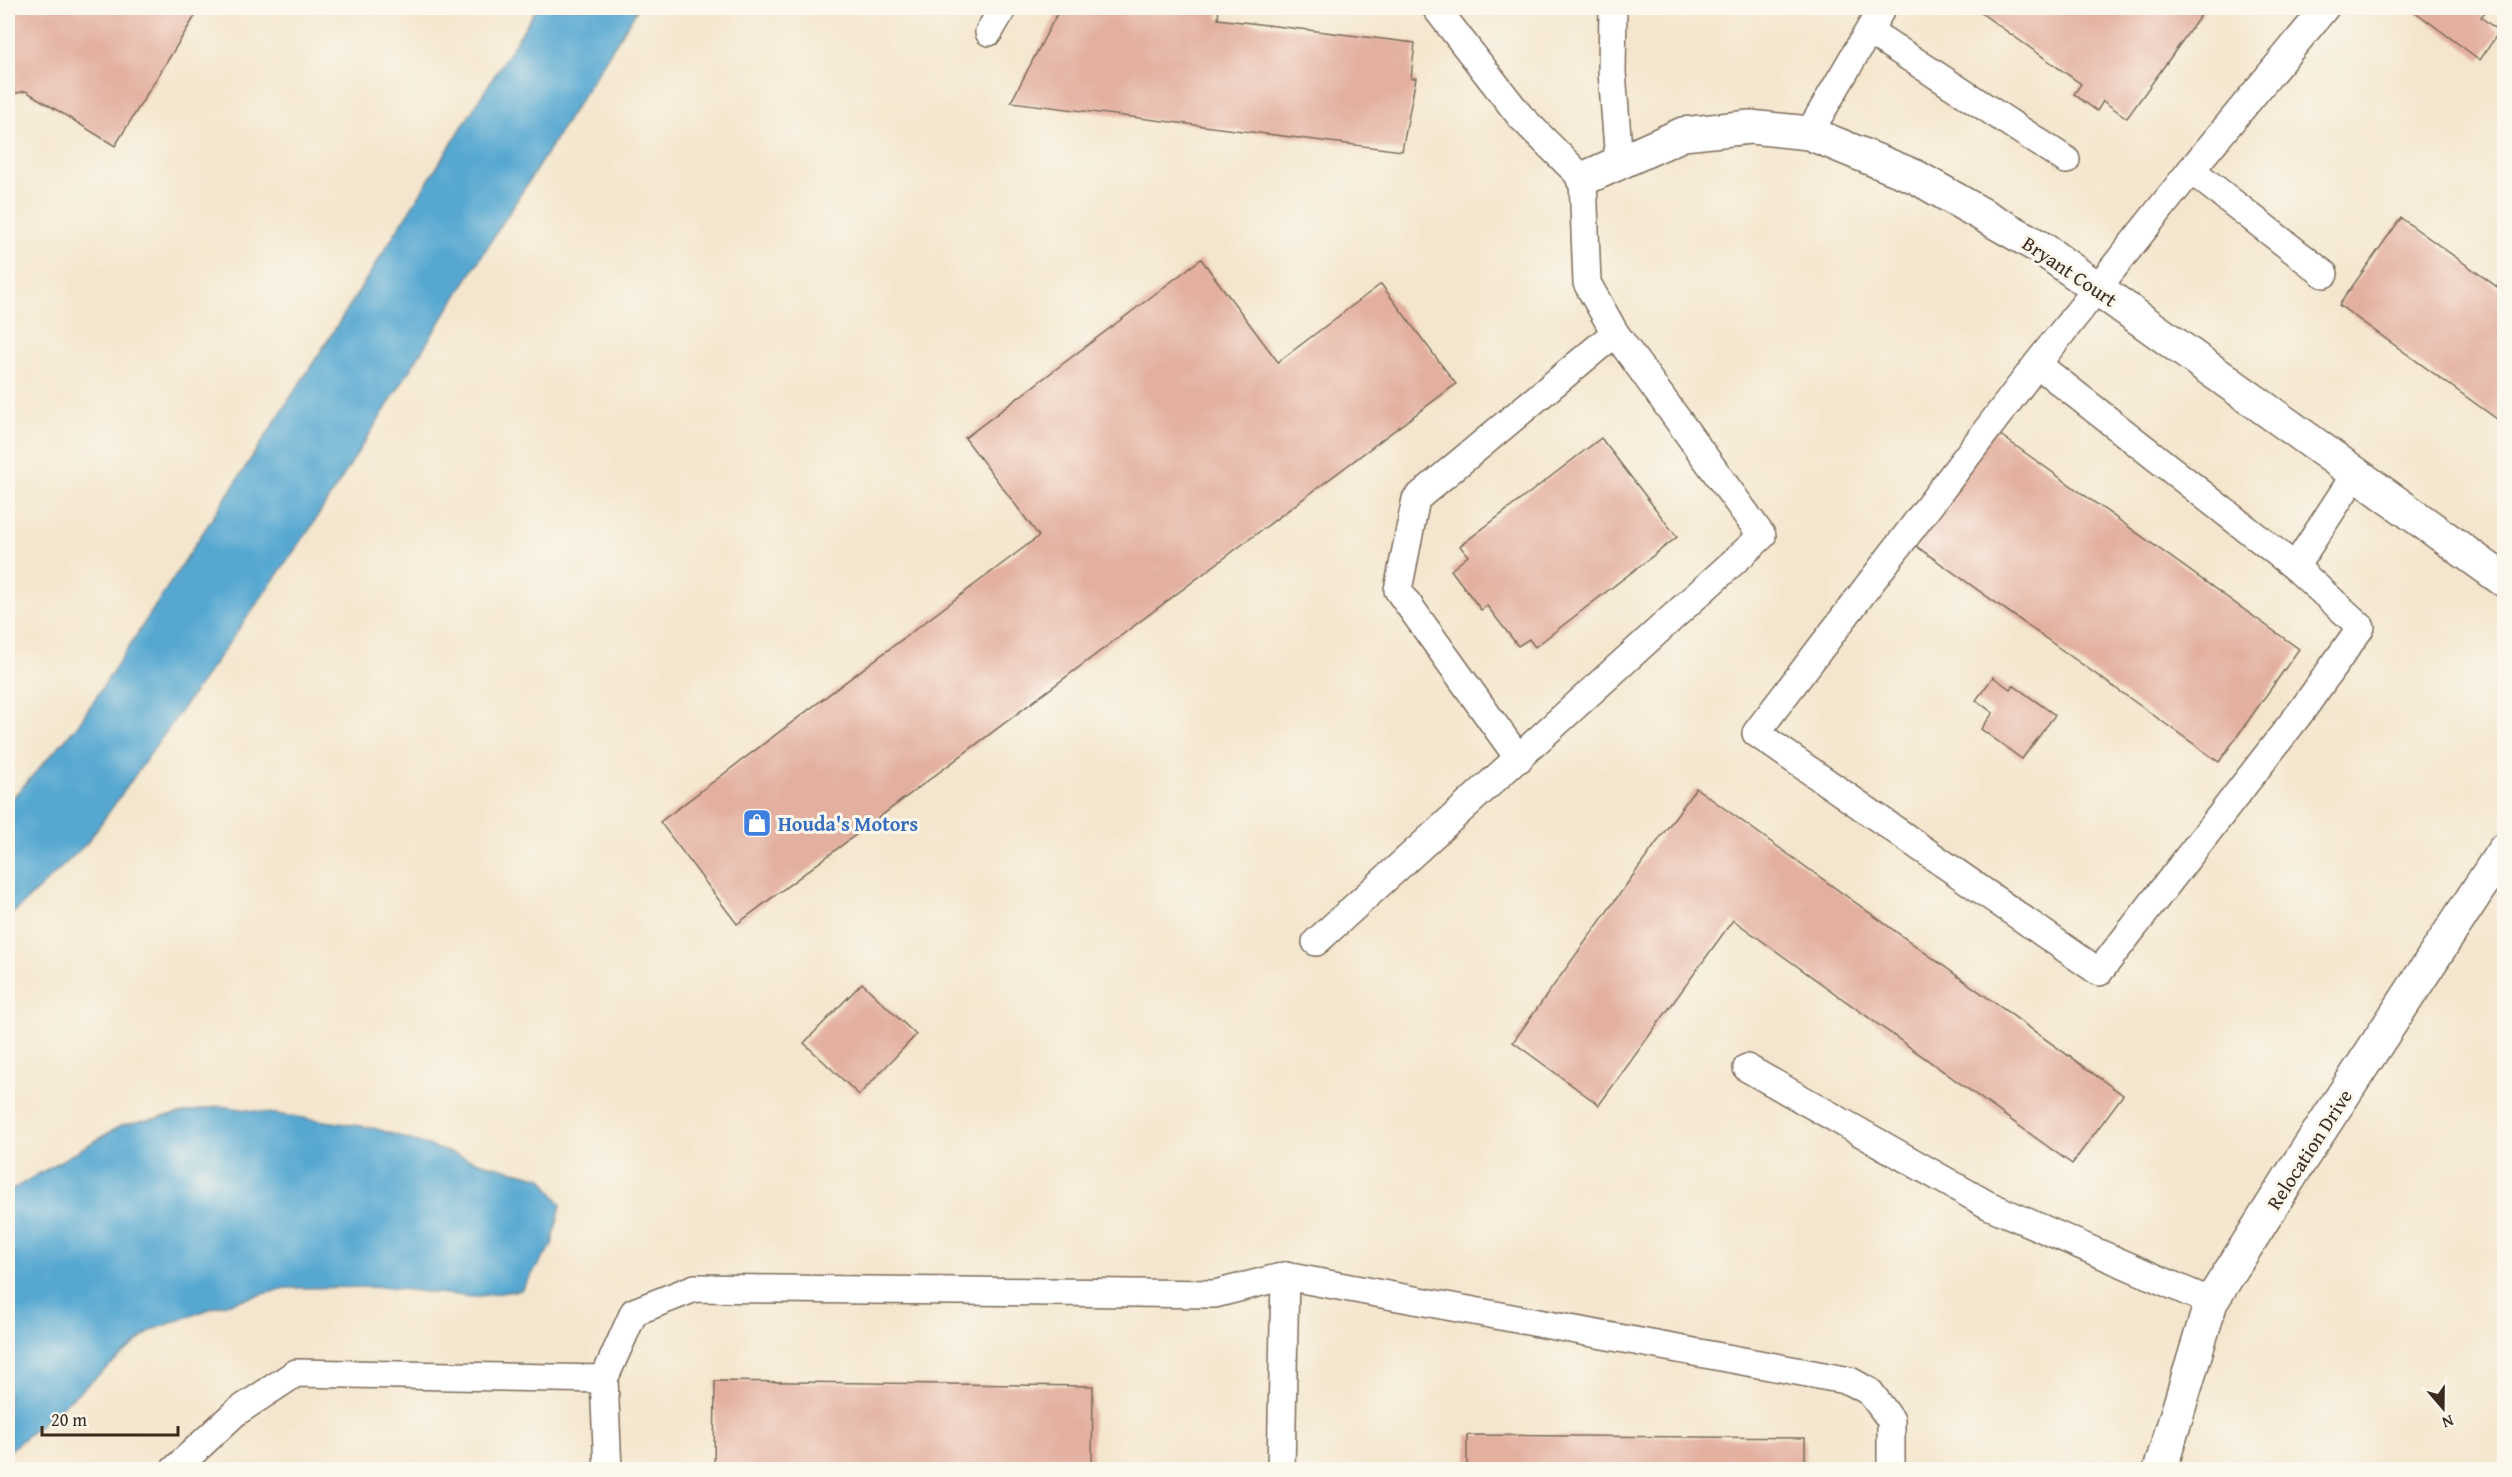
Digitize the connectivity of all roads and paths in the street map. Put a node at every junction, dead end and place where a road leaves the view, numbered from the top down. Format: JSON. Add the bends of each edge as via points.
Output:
{"nodes":[{"id":1,"x":1003,"y":8,"type":"edge"},
{"id":2,"x":1436,"y":8,"type":"edge"},
{"id":3,"x":1613,"y":8,"type":"edge"},
{"id":4,"x":1882,"y":8,"type":"edge"},
{"id":5,"x":2325,"y":8,"type":"edge"},
{"id":6,"x":1869,"y":31,"type":"junction"},
{"id":7,"x":989,"y":32,"type":"dead end"},
{"id":8,"x":1809,"y":134,"type":"junction"},
{"id":9,"x":2066,"y":160,"type":"dead end"},
{"id":10,"x":1619,"y":162,"type":"junction"},
{"id":11,"x":2192,"y":170,"type":"junction"},
{"id":12,"x":1583,"y":179,"type":"junction"},
{"id":13,"x":2324,"y":274,"type":"dead end"},
{"id":14,"x":2096,"y":287,"type":"junction"},
{"id":15,"x":1615,"y":333,"type":"junction"},
{"id":16,"x":2037,"y":364,"type":"junction"},
{"id":17,"x":2356,"y":473,"type":"junction"},
{"id":18,"x":2295,"y":567,"type":"junction"},
{"id":19,"x":2505,"y":580,"type":"edge"},
{"id":20,"x":1519,"y":759,"type":"junction"},
{"id":21,"x":2505,"y":850,"type":"edge"},
{"id":22,"x":1316,"y":942,"type":"dead end"},
{"id":23,"x":1747,"y":1068,"type":"dead end"},
{"id":24,"x":1285,"y":1276,"type":"junction"},
{"id":25,"x":2211,"y":1302,"type":"junction"},
{"id":26,"x":604,"y":1379,"type":"junction"},
{"id":27,"x":174,"y":1470,"type":"edge"},
{"id":28,"x":608,"y":1470,"type":"edge"},
{"id":29,"x":1281,"y":1470,"type":"edge"},
{"id":30,"x":1891,"y":1470,"type":"edge"},
{"id":31,"x":2160,"y":1470,"type":"edge"}],
"edges":[{"from":1,"to":7,"type":"lane"},
{"from":2,"to":12,"type":"lane","via":[[1520,116]]},
{"from":3,"to":10,"type":"lane","via":[[1612,72]]},
{"from":4,"to":6,"type":"lane"},
{"from":5,"to":11,"type":"lane"},
{"from":6,"to":8,"type":"lane"},
{"from":6,"to":9,"type":"lane"},
{"from":8,"to":10,"type":"street","name":"Bryant Court","via":[[1750,127],[1703,131],[1683,134]]},
{"from":8,"to":14,"type":"street","name":"Bryant Court","via":[[1916,177],[2041,248]]},
{"from":10,"to":12,"type":"street","name":"Bryant Court"},
{"from":11,"to":13,"type":"lane"},
{"from":11,"to":14,"type":"lane"},
{"from":12,"to":15,"type":"lane","via":[[1587,283]]},
{"from":14,"to":16,"type":"lane"},
{"from":14,"to":17,"type":"street","name":"Bryant Court"},
{"from":15,"to":20,"type":"lane","via":[[1416,499],[1398,590]]},
{"from":15,"to":20,"type":"lane","via":[[1762,537]]},
{"from":16,"to":18,"type":"lane"},
{"from":16,"to":18,"type":"lane","via":[[1756,733],[2099,972],[2303,709],[2361,627]]},
{"from":17,"to":18,"type":"lane"},
{"from":17,"to":19,"type":"street","name":"Bryant Court"},
{"from":20,"to":22,"type":"lane"},
{"from":21,"to":25,"type":"street","name":"Relocation Drive"},
{"from":23,"to":25,"type":"lane","via":[[1988,1204]]},
{"from":24,"to":26,"type":"lane","via":[[1215,1294],[695,1288],[634,1312]]},
{"from":24,"to":29,"type":"lane"},
{"from":24,"to":30,"type":"lane","via":[[1850,1381],[1870,1392],[1891,1420]]},
{"from":25,"to":31,"type":"street","name":"Relocation Drive"},
{"from":26,"to":27,"type":"lane","via":[[296,1373],[236,1413]]},
{"from":26,"to":28,"type":"lane"}]}
